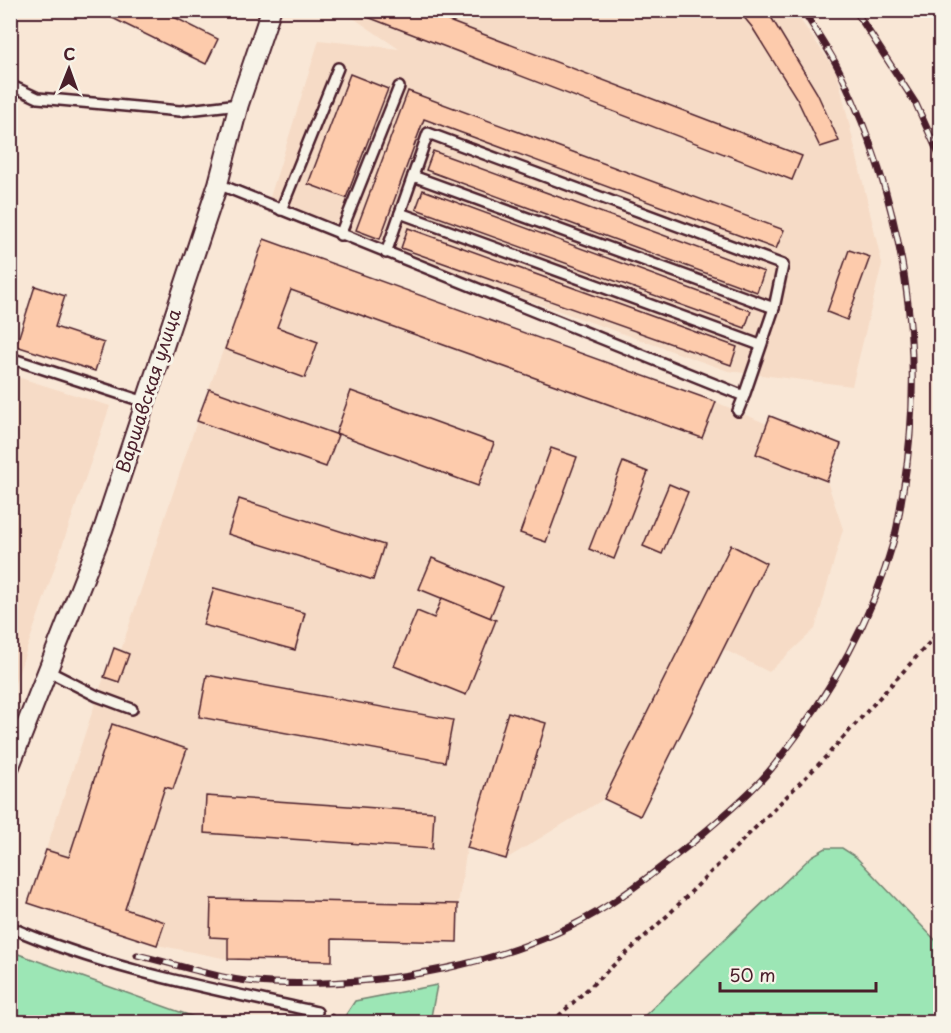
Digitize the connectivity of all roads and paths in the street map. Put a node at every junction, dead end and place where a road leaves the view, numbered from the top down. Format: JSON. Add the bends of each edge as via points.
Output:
{"nodes":[{"id":1,"x":271,"y":10,"type":"edge"},
{"id":2,"x":338,"y":68,"type":"dead end"},
{"id":3,"x":10,"y":85,"type":"edge"},
{"id":4,"x":399,"y":87,"type":"dead end"},
{"id":5,"x":239,"y":104,"type":"junction"},
{"id":6,"x":413,"y":176,"type":"junction"},
{"id":7,"x":218,"y":184,"type":"junction"},
{"id":8,"x":281,"y":210,"type":"junction"},
{"id":9,"x":400,"y":213,"type":"junction"},
{"id":10,"x":340,"y":235,"type":"junction"},
{"id":11,"x":386,"y":254,"type":"junction"},
{"id":12,"x":774,"y":308,"type":"junction"},
{"id":13,"x":760,"y":345,"type":"junction"},
{"id":14,"x":10,"y":358,"type":"edge"},
{"id":15,"x":744,"y":396,"type":"junction"},
{"id":16,"x":145,"y":402,"type":"junction"},
{"id":17,"x":738,"y":411,"type":"dead end"},
{"id":18,"x":940,"y":631,"type":"edge"},
{"id":19,"x":48,"y":671,"type":"junction"},
{"id":20,"x":132,"y":709,"type":"dead end"},
{"id":21,"x":10,"y":766,"type":"edge"},
{"id":22,"x":10,"y":927,"type":"edge"},
{"id":23,"x":317,"y":1012,"type":"joint"},
{"id":24,"x":357,"y":1023,"type":"edge"},
{"id":25,"x":552,"y":1023,"type":"edge"}],
"edges":[{"from":1,"to":5,"type":"street","name":"Варшавская улица"},
{"from":2,"to":8,"type":"lane"},
{"from":3,"to":5,"type":"lane","via":[[38,98],[180,111]]},
{"from":4,"to":10,"type":"lane"},
{"from":5,"to":7,"type":"street","name":"Варшавская улица"},
{"from":6,"to":9,"type":"lane"},
{"from":6,"to":12,"type":"lane"},
{"from":6,"to":12,"type":"lane","via":[[428,133],[783,265]]},
{"from":7,"to":8,"type":"lane"},
{"from":7,"to":16,"type":"street","name":"Варшавская улица"},
{"from":8,"to":10,"type":"lane"},
{"from":9,"to":11,"type":"lane"},
{"from":9,"to":13,"type":"lane"},
{"from":10,"to":11,"type":"lane"},
{"from":11,"to":15,"type":"lane"},
{"from":12,"to":13,"type":"lane"},
{"from":13,"to":15,"type":"lane"},
{"from":14,"to":16,"type":"lane"},
{"from":15,"to":17,"type":"lane"},
{"from":16,"to":19,"type":"street","name":"Варшавская улица","via":[[103,530]]},
{"from":18,"to":25,"type":"path","via":[[805,778],[668,915]]},
{"from":19,"to":20,"type":"lane"},
{"from":19,"to":21,"type":"street","name":"Варшавская улица"},
{"from":22,"to":23,"type":"lane","via":[[168,979]]},
{"from":23,"to":24,"type":"path"}]}
